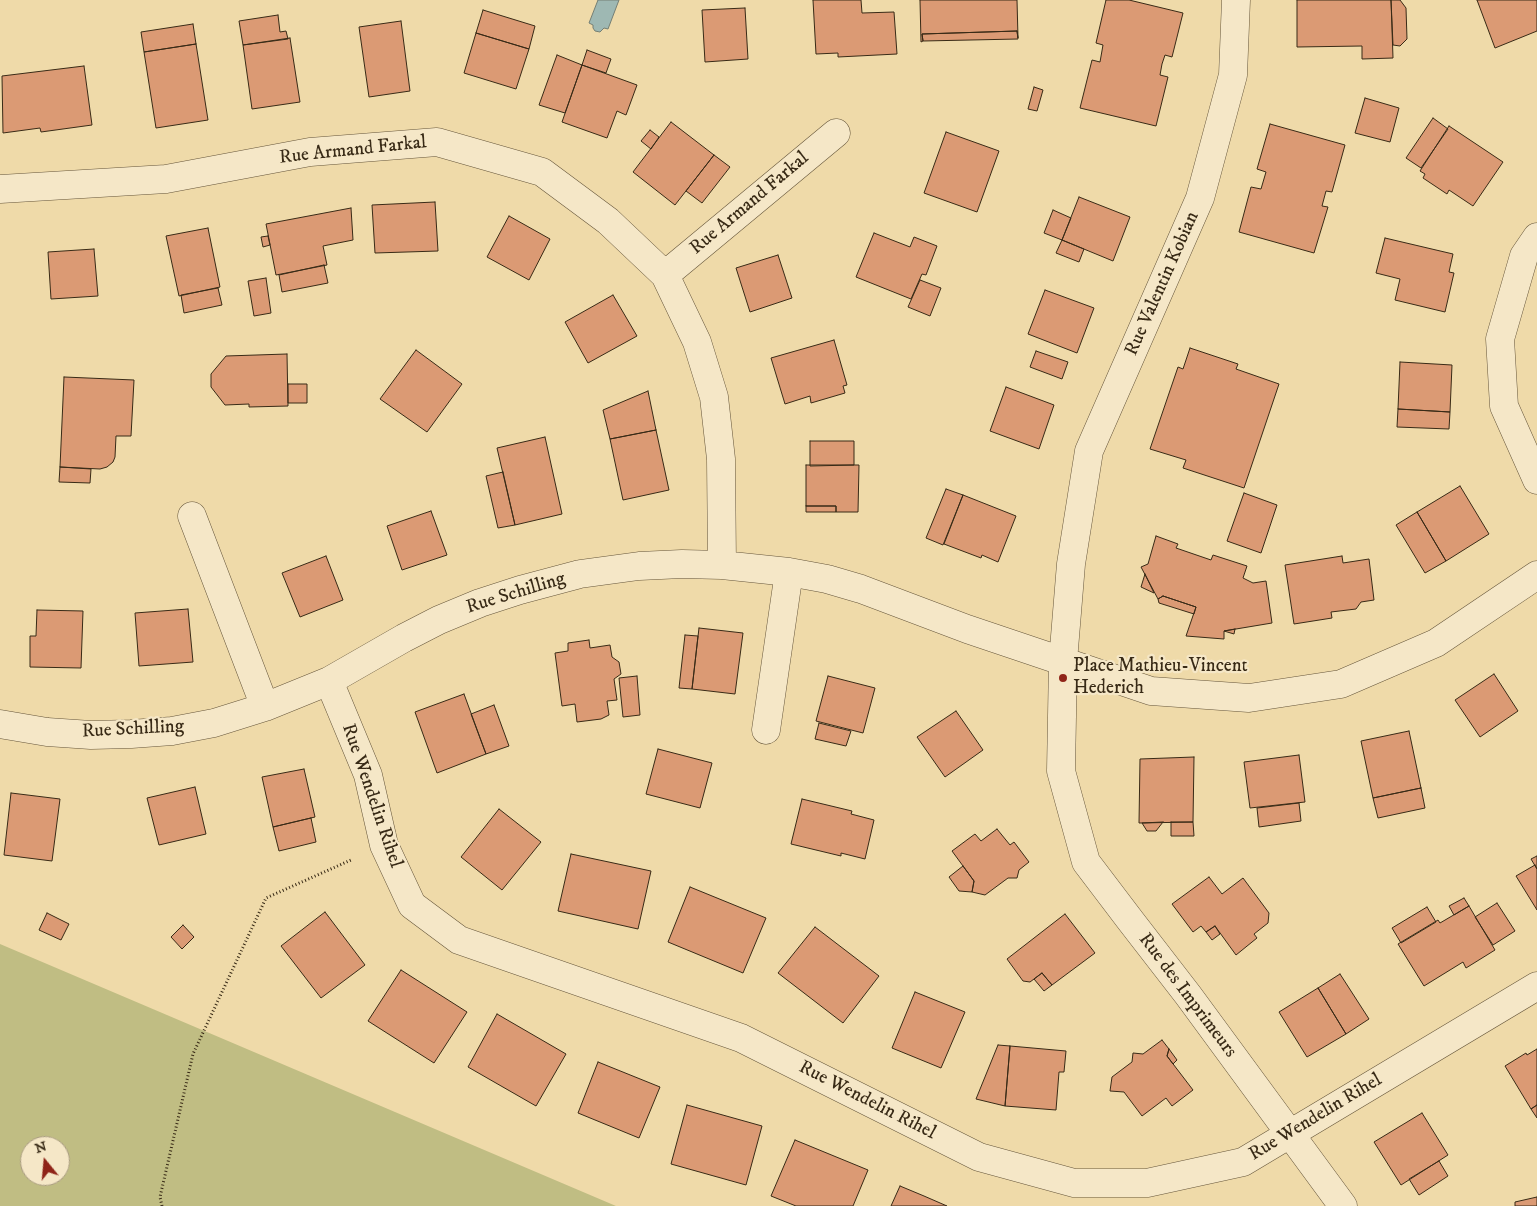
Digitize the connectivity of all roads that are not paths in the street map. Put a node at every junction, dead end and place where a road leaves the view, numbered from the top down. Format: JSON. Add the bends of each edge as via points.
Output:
{"nodes":[{"id":1,"x":1236,"y":0,"type":"edge"},
{"id":2,"x":836,"y":133,"type":"dead end"},
{"id":3,"x":0,"y":189,"type":"edge"},
{"id":4,"x":1537,"y":237,"type":"edge"},
{"id":5,"x":665,"y":275,"type":"junction"},
{"id":6,"x":1537,"y":480,"type":"edge"},
{"id":7,"x":192,"y":516,"type":"dead end"},
{"id":8,"x":722,"y":565,"type":"junction"},
{"id":9,"x":789,"y":572,"type":"junction"},
{"id":10,"x":1537,"y":576,"type":"edge"},
{"id":11,"x":1063,"y":661,"type":"junction"},
{"id":12,"x":329,"y":681,"type":"junction"},
{"id":13,"x":265,"y":707,"type":"junction"},
{"id":14,"x":0,"y":724,"type":"edge"},
{"id":15,"x":766,"y":730,"type":"dead end"},
{"id":16,"x":1537,"y":986,"type":"edge"},
{"id":17,"x":1290,"y":1133,"type":"junction"},
{"id":18,"x":1343,"y":1206,"type":"edge"}],
"edges":[{"from":1,"to":11,"type":"street","name":"Rue Valentin Kobian","via":[[1233,75],[1200,198],[1089,451],[1070,564]]},
{"from":2,"to":5,"type":"street","name":"Rue Armand Farkal"},
{"from":3,"to":5,"type":"street","name":"Rue Armand Farkal","via":[[166,179],[310,152],[437,142],[542,172],[608,221]]},
{"from":4,"to":6,"type":"street","via":[[1524,256],[1500,339],[1504,406]]},
{"from":5,"to":8,"type":"street","name":"Rue Armand Farkal","via":[[697,342],[714,397],[721,459]]},
{"from":7,"to":13,"type":"street"},
{"from":8,"to":9,"type":"street","name":"Rue Schilling"},
{"from":8,"to":12,"type":"street","name":"Rue Schilling","via":[[639,566],[580,574],[520,590],[439,620]]},
{"from":9,"to":11,"type":"street","name":"Rue Schilling","via":[[861,589]]},
{"from":9,"to":15,"type":"street"},
{"from":10,"to":11,"type":"street","name":"Rue Schilling","via":[[1436,643],[1340,684],[1249,698],[1151,692]]},
{"from":11,"to":17,"type":"street","name":"Rue des Imprimeurs","via":[[1061,771],[1086,862]]},
{"from":12,"to":13,"type":"street","name":"Rue Schilling"},
{"from":12,"to":17,"type":"street","name":"Rue Wendelin Rihel","via":[[368,775],[384,845],[412,905],[459,940],[740,1038],[979,1157],[1074,1183],[1147,1183],[1243,1162]]},
{"from":13,"to":14,"type":"street","name":"Rue Schilling","via":[[214,723],[130,734],[47,732]]},
{"from":16,"to":17,"type":"street","name":"Rue Wendelin Rihel"},
{"from":17,"to":18,"type":"street","name":"Rue des Imprimeurs"}]}
